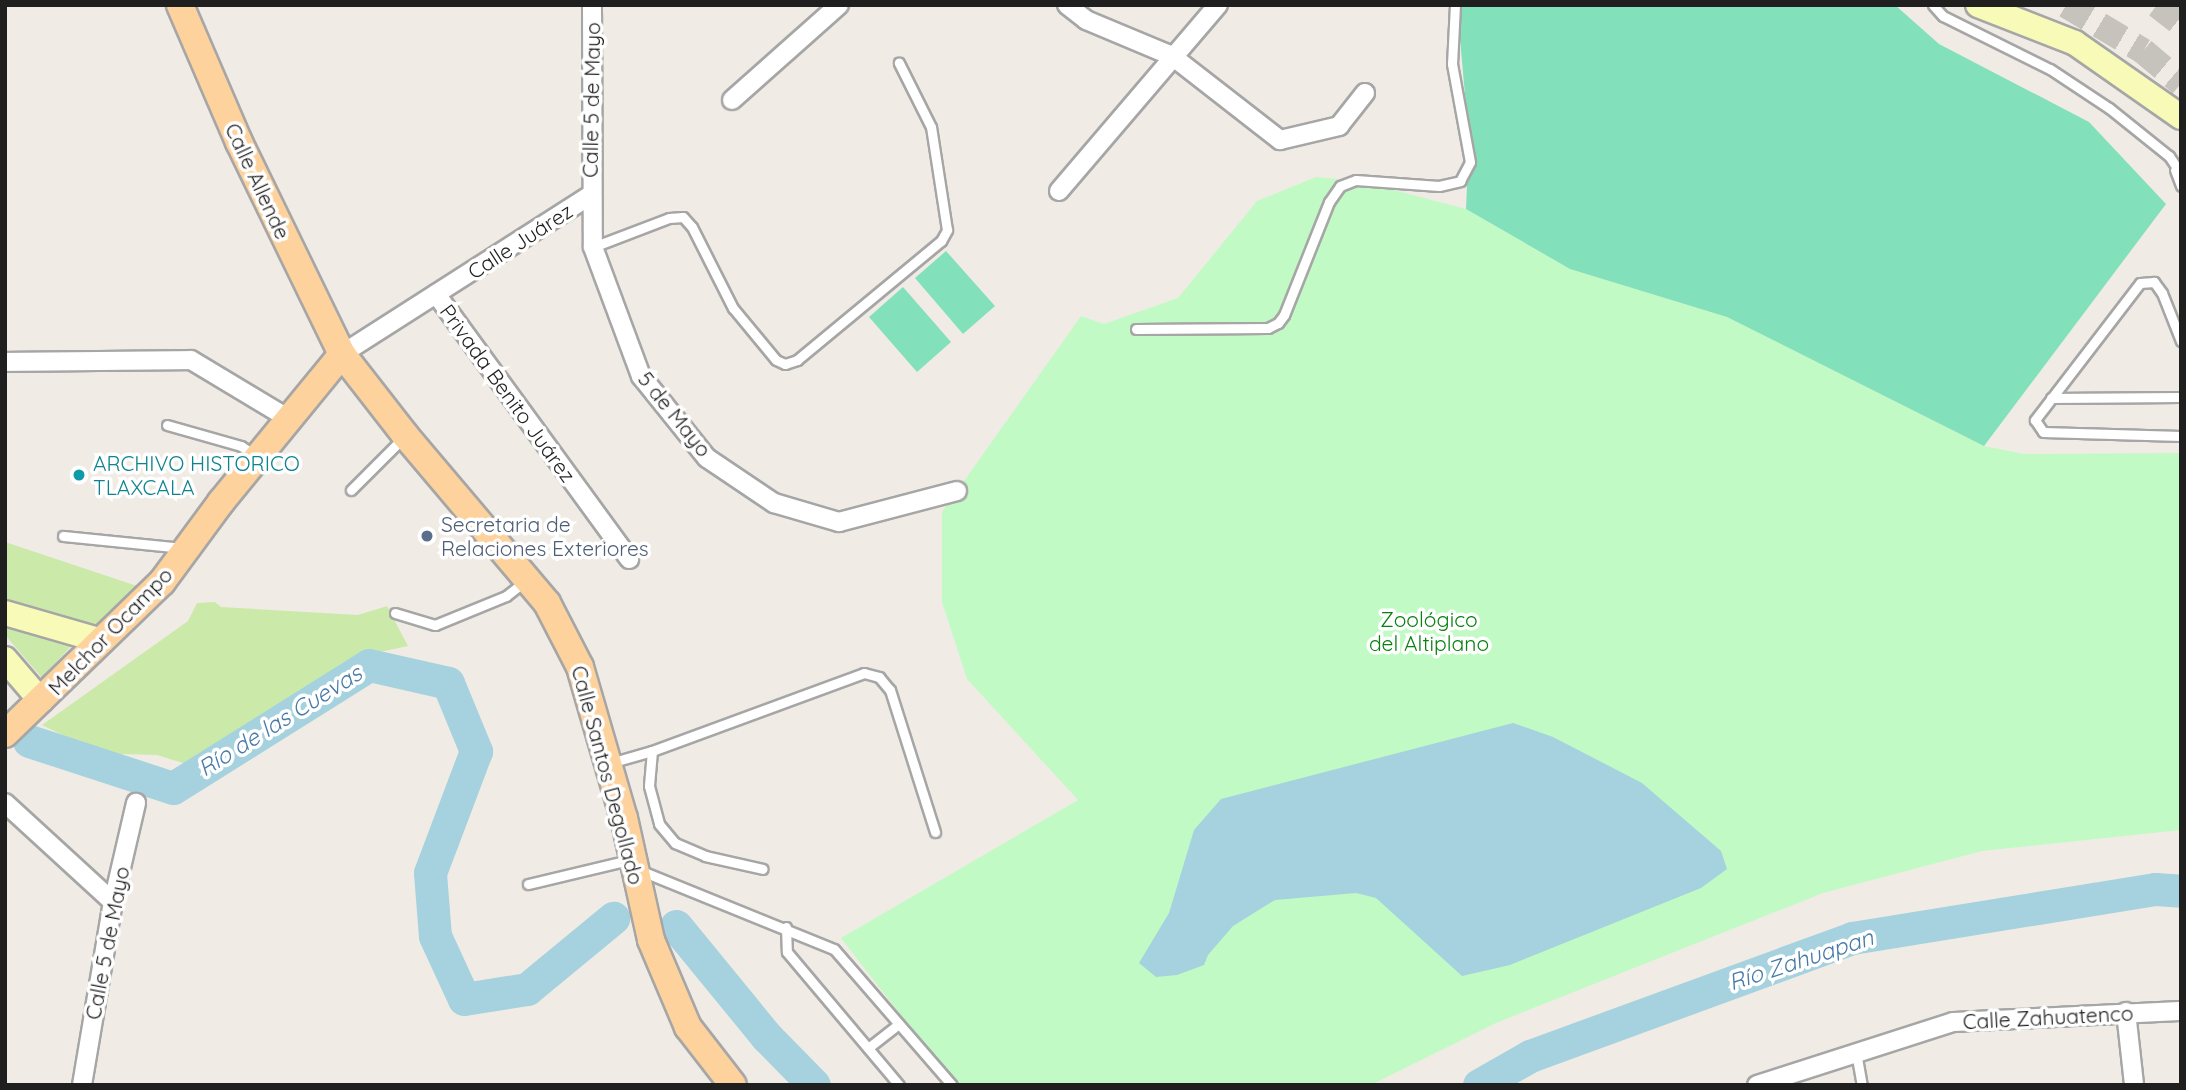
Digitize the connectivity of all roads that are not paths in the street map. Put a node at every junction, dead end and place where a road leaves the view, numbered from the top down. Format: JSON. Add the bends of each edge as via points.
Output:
{"nodes":[{"id":1,"x":180,"y":5,"type":"edge"},
{"id":2,"x":592,"y":5,"type":"edge"},
{"id":3,"x":839,"y":5,"type":"edge"},
{"id":4,"x":1067,"y":5,"type":"edge"},
{"id":5,"x":1218,"y":5,"type":"edge"},
{"id":6,"x":1455,"y":5,"type":"edge"},
{"id":7,"x":1933,"y":5,"type":"edge"},
{"id":8,"x":1978,"y":5,"type":"edge"},
{"id":9,"x":1172,"y":56,"type":"junction"},
{"id":10,"x":899,"y":63,"type":"dead end"},
{"id":11,"x":1365,"y":93,"type":"dead end"},
{"id":12,"x":732,"y":100,"type":"dead end"},
{"id":13,"x":2181,"y":117,"type":"edge"},
{"id":14,"x":2169,"y":156,"type":"junction"},
{"id":15,"x":2181,"y":174,"type":"edge"},
{"id":16,"x":2181,"y":186,"type":"edge"},
{"id":17,"x":1059,"y":191,"type":"dead end"},
{"id":18,"x":590,"y":195,"type":"junction"},
{"id":19,"x":593,"y":247,"type":"junction"},
{"id":20,"x":436,"y":294,"type":"junction"},
{"id":21,"x":1136,"y":329,"type":"dead end"},
{"id":22,"x":2181,"y":341,"type":"edge"},
{"id":23,"x":342,"y":354,"type":"junction"},
{"id":24,"x":5,"y":362,"type":"edge"},
{"id":25,"x":2181,"y":397,"type":"edge"},
{"id":26,"x":2051,"y":398,"type":"junction"},
{"id":27,"x":289,"y":419,"type":"junction"},
{"id":28,"x":167,"y":425,"type":"dead end"},
{"id":29,"x":405,"y":435,"type":"junction"},
{"id":30,"x":2181,"y":436,"type":"edge"},
{"id":31,"x":258,"y":457,"type":"junction"},
{"id":32,"x":351,"y":490,"type":"dead end"},
{"id":33,"x":957,"y":491,"type":"dead end"},
{"id":34,"x":63,"y":536,"type":"dead end"},
{"id":35,"x":186,"y":548,"type":"junction"},
{"id":36,"x":629,"y":559,"type":"dead end"},
{"id":37,"x":527,"y":579,"type":"junction"},
{"id":38,"x":5,"y":613,"type":"edge"},
{"id":39,"x":395,"y":613,"type":"dead end"},
{"id":40,"x":102,"y":641,"type":"junction"},
{"id":41,"x":5,"y":659,"type":"edge"},
{"id":42,"x":37,"y":706,"type":"junction"},
{"id":43,"x":5,"y":734,"type":"edge"},
{"id":44,"x":652,"y":751,"type":"junction"},
{"id":45,"x":608,"y":764,"type":"junction"},
{"id":46,"x":5,"y":803,"type":"edge"},
{"id":47,"x":136,"y":803,"type":"dead end"},
{"id":48,"x":935,"y":832,"type":"dead end"},
{"id":49,"x":634,"y":864,"type":"junction"},
{"id":50,"x":764,"y":869,"type":"dead end"},
{"id":51,"x":528,"y":884,"type":"dead end"},
{"id":52,"x":113,"y":902,"type":"junction"},
{"id":53,"x":786,"y":927,"type":"junction"},
{"id":54,"x":2126,"y":1012,"type":"junction"},
{"id":55,"x":2181,"y":1012,"type":"edge"},
{"id":56,"x":899,"y":1024,"type":"junction"},
{"id":57,"x":868,"y":1048,"type":"junction"},
{"id":58,"x":1856,"y":1052,"type":"junction"},
{"id":59,"x":82,"y":1085,"type":"edge"},
{"id":60,"x":733,"y":1085,"type":"edge"},
{"id":61,"x":899,"y":1085,"type":"edge"},
{"id":62,"x":952,"y":1085,"type":"edge"},
{"id":63,"x":1758,"y":1085,"type":"edge"},
{"id":64,"x":1862,"y":1085,"type":"edge"},
{"id":65,"x":2134,"y":1085,"type":"edge"}],
"edges":[{"from":1,"to":23,"type":"main road","name":"Calle Allende","via":[[239,142]]},
{"from":2,"to":18,"type":"street","name":"Calle 5 de Mayo"},
{"from":3,"to":12,"type":"street"},
{"from":4,"to":9,"type":"street","via":[[1086,20]]},
{"from":5,"to":9,"type":"street"},
{"from":6,"to":21,"type":"lane","via":[[1451,64],[1470,162],[1460,181],[1439,186],[1356,180],[1340,186],[1329,202],[1284,315],[1268,328]]},
{"from":7,"to":14,"type":"lane","via":[[1943,16],[2050,69]]},
{"from":8,"to":13,"type":"street","via":[[2075,43]]},
{"from":9,"to":11,"type":"street","via":[[1280,140],[1339,125]]},
{"from":9,"to":17,"type":"street"},
{"from":10,"to":19,"type":"lane","via":[[931,127],[947,230],[941,241],[797,360],[785,364],[776,360],[733,308],[683,217]]},
{"from":14,"to":15,"type":"lane"},
{"from":14,"to":16,"type":"lane"},
{"from":18,"to":19,"type":"street","name":"5 de Mayo"},
{"from":18,"to":20,"type":"street","name":"Calle Juárez"},
{"from":19,"to":33,"type":"street","name":"5 de Mayo","via":[[640,376],[708,458],[774,503],[839,522]]},
{"from":20,"to":23,"type":"street","name":"Calle Juárez"},
{"from":20,"to":36,"type":"street","name":"Privada Benito Juárez"},
{"from":22,"to":26,"type":"lane","via":[[2162,293],[2154,282],[2140,283]]},
{"from":23,"to":27,"type":"main road","name":"Melchor Ocampo"},
{"from":23,"to":29,"type":"main road","name":"Calle Santos Degollado"},
{"from":24,"to":27,"type":"street","via":[[191,360]]},
{"from":25,"to":26,"type":"lane"},
{"from":26,"to":30,"type":"lane","via":[[2035,421],[2043,432]]},
{"from":27,"to":31,"type":"main road","name":"Melchor Ocampo"},
{"from":28,"to":31,"type":"lane","via":[[241,446]]},
{"from":29,"to":32,"type":"lane"},
{"from":29,"to":37,"type":"main road","name":"Calle Santos Degollado"},
{"from":31,"to":35,"type":"main road","name":"Melchor Ocampo"},
{"from":34,"to":35,"type":"lane"},
{"from":35,"to":40,"type":"main road","name":"Melchor Ocampo","via":[[162,582]]},
{"from":37,"to":39,"type":"lane","via":[[506,596],[435,625]]},
{"from":37,"to":45,"type":"main road","name":"Calle Santos Degollado","via":[[547,603],[580,667]]},
{"from":38,"to":40,"type":"street"},
{"from":40,"to":42,"type":"main road","name":"Melchor Ocampo"},
{"from":41,"to":42,"type":"street"},
{"from":42,"to":43,"type":"main road","name":"Melchor Ocampo"},
{"from":44,"to":45,"type":"lane"},
{"from":44,"to":48,"type":"lane","via":[[864,673],[880,677],[890,690]]},
{"from":44,"to":50,"type":"lane","via":[[649,786],[659,824],[676,843],[705,856]]},
{"from":45,"to":49,"type":"main road","name":"Calle Santos Degollado"},
{"from":46,"to":52,"type":"street"},
{"from":47,"to":52,"type":"street","name":"Calle 5 de Mayo"},
{"from":49,"to":51,"type":"lane"},
{"from":49,"to":53,"type":"lane"},
{"from":49,"to":60,"type":"main road","name":"Calle Santos Degollado","via":[[651,940],[688,1027]]},
{"from":52,"to":59,"type":"street","name":"Calle 5 de Mayo"},
{"from":53,"to":56,"type":"lane","via":[[834,949]]},
{"from":53,"to":57,"type":"lane","via":[[787,952]]},
{"from":54,"to":55,"type":"street","name":"Calle Zahuatenco"},
{"from":54,"to":58,"type":"street","name":"Calle Zahuatenco","via":[[1953,1022]]},
{"from":54,"to":65,"type":"street"},
{"from":56,"to":57,"type":"lane"},
{"from":56,"to":62,"type":"lane"},
{"from":57,"to":61,"type":"lane"},
{"from":58,"to":63,"type":"street","name":"Calle Zahuatenco"},
{"from":58,"to":64,"type":"lane"}]}
